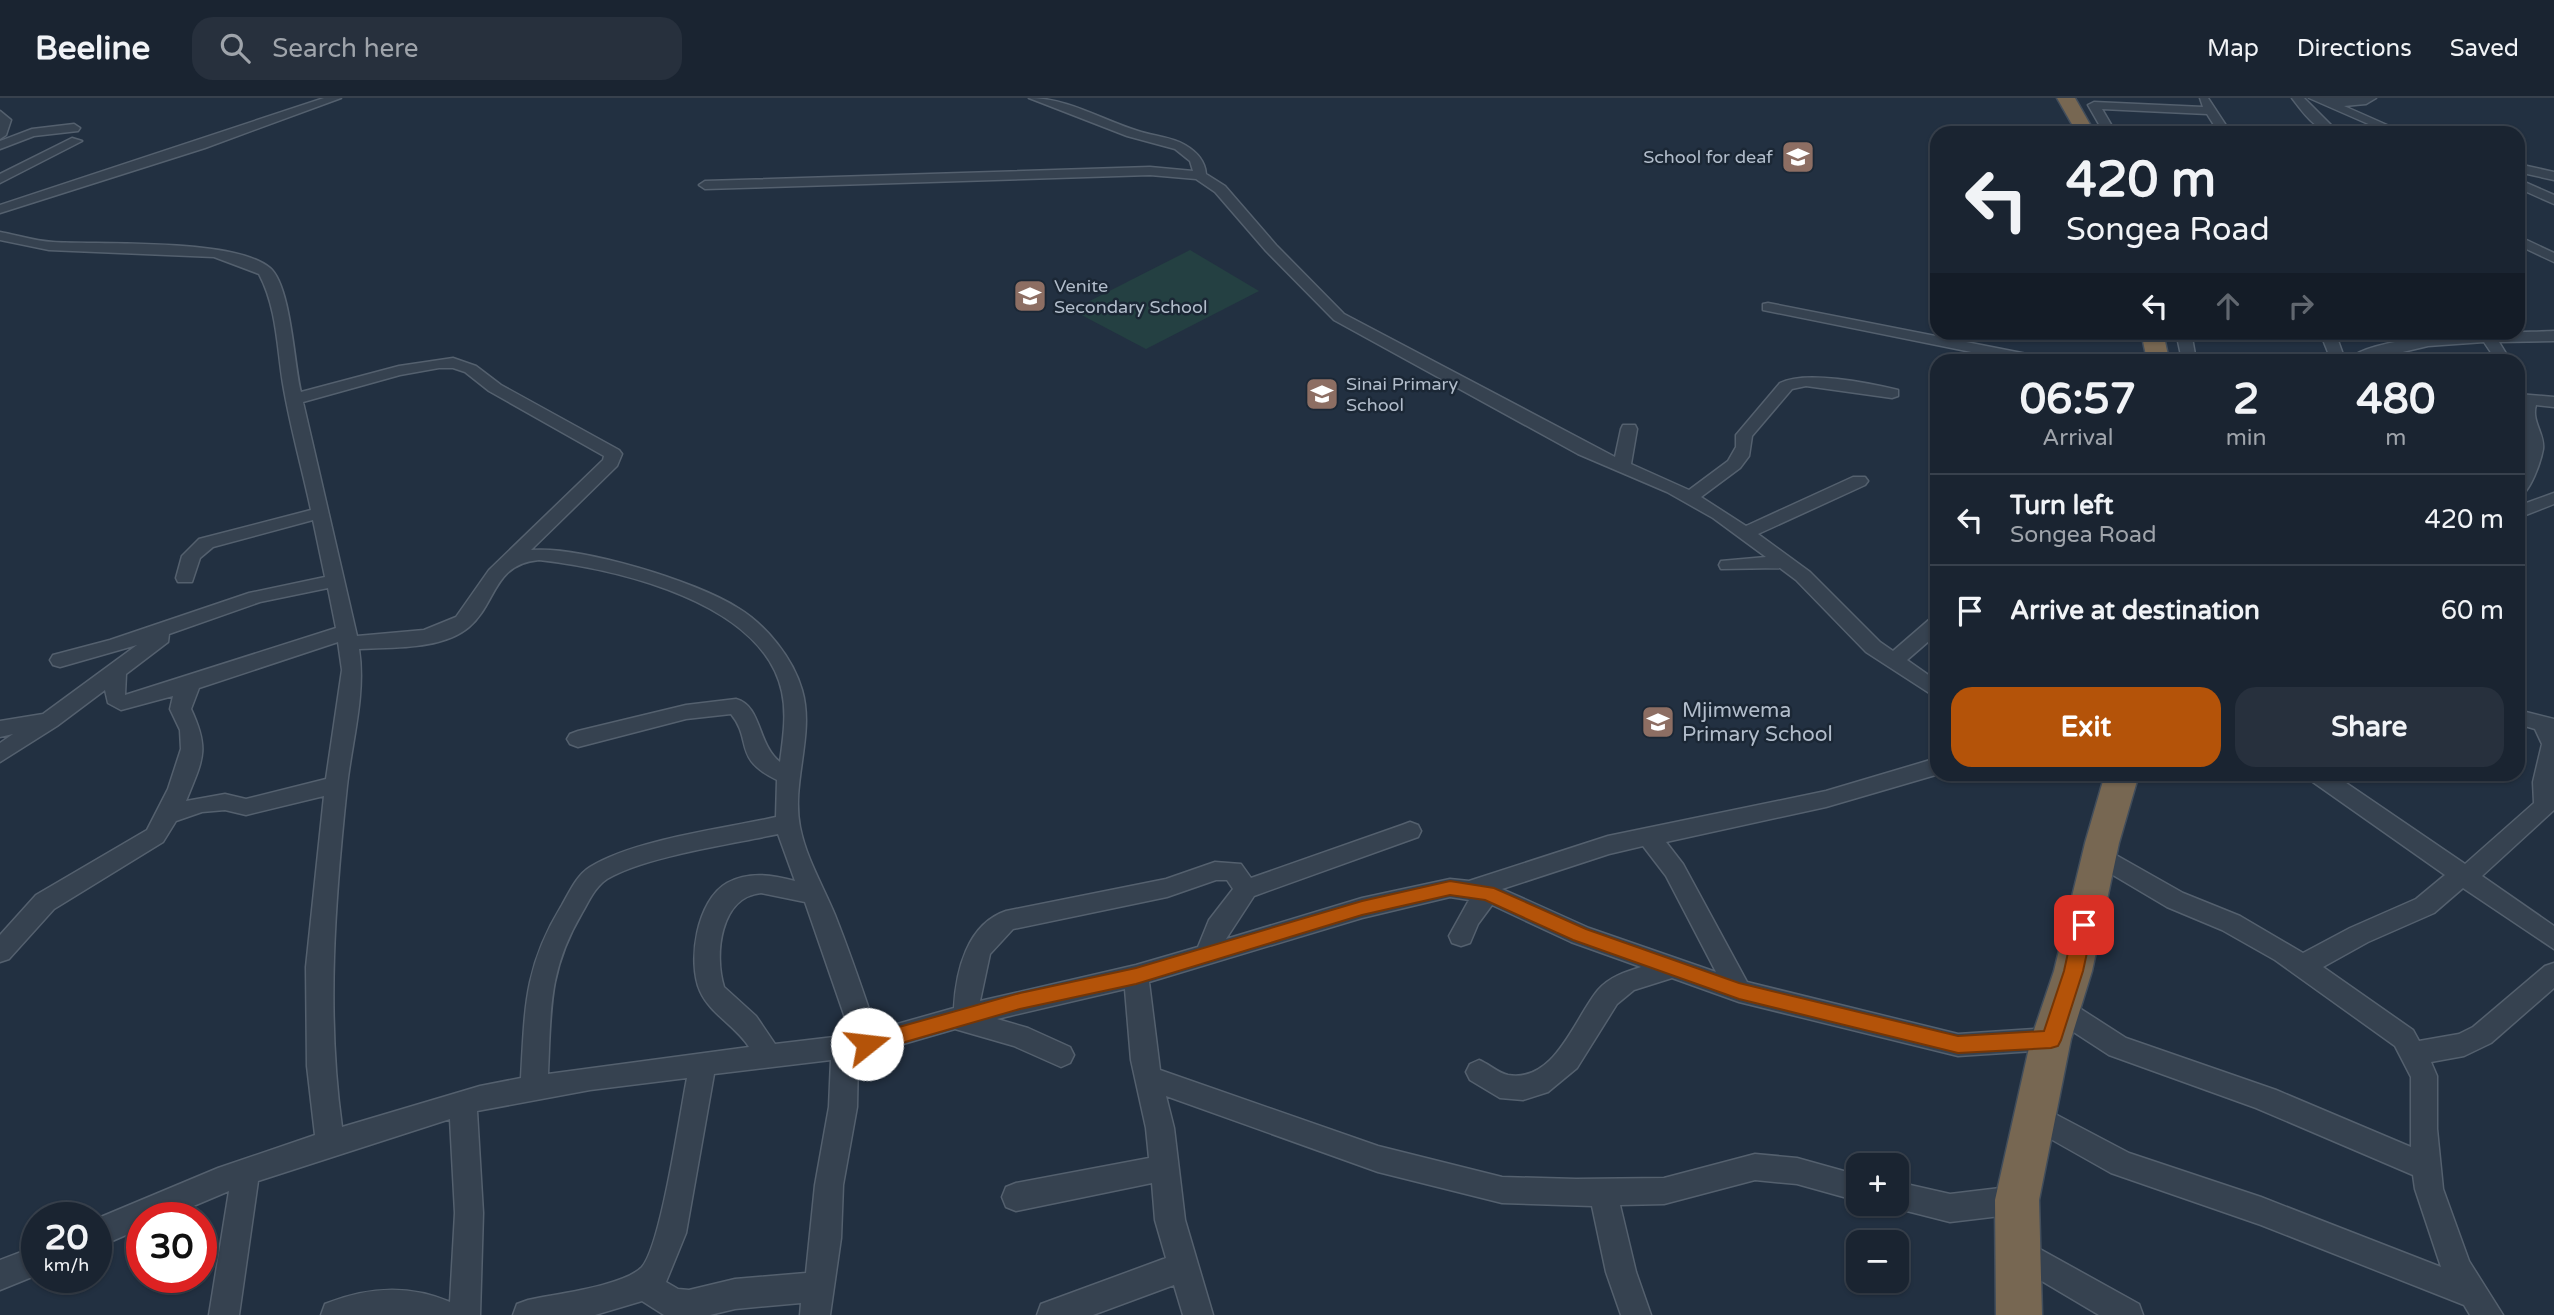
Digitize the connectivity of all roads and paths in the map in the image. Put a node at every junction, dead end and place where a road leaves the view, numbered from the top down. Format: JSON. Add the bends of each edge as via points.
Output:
{"nodes":[{"id":1,"x":335,"y":98,"type":"edge"},
{"id":2,"x":1035,"y":98,"type":"edge"},
{"id":3,"x":2066,"y":98,"type":"edge"},
{"id":4,"x":2203,"y":98,"type":"edge"},
{"id":5,"x":2298,"y":98,"type":"edge"},
{"id":6,"x":2315,"y":98,"type":"edge"},
{"id":7,"x":2370,"y":98,"type":"edge"},
{"id":8,"x":2099,"y":101,"type":"edge"},
{"id":9,"x":2328,"y":103,"type":"junction"},
{"id":10,"x":2211,"y":111,"type":"junction"},
{"id":11,"x":0,"y":115,"type":"edge"},
{"id":12,"x":2082,"y":126,"type":"edge"},
{"id":13,"x":2106,"y":126,"type":"edge"},
{"id":14,"x":2221,"y":126,"type":"edge"},
{"id":15,"x":2324,"y":126,"type":"edge"},
{"id":16,"x":2382,"y":126,"type":"edge"},
{"id":17,"x":0,"y":135,"type":"edge"},
{"id":18,"x":0,"y":145,"type":"edge"},
{"id":19,"x":2525,"y":170,"type":"edge"},
{"id":20,"x":1200,"y":176,"type":"junction"},
{"id":21,"x":2554,"y":176,"type":"edge"},
{"id":22,"x":0,"y":179,"type":"edge"},
{"id":23,"x":705,"y":185,"type":"dead end"},
{"id":24,"x":2525,"y":186,"type":"edge"},
{"id":25,"x":2554,"y":200,"type":"edge"},
{"id":26,"x":0,"y":209,"type":"edge"},
{"id":27,"x":0,"y":236,"type":"edge"},
{"id":28,"x":2525,"y":244,"type":"edge"},
{"id":29,"x":0,"y":246,"type":"edge"},
{"id":30,"x":60,"y":247,"type":"junction"},
{"id":31,"x":2525,"y":253,"type":"edge"},
{"id":32,"x":2547,"y":255,"type":"edge"},
{"id":33,"x":1768,"y":307,"type":"dead end"},
{"id":34,"x":2525,"y":336,"type":"edge"},
{"id":35,"x":2554,"y":336,"type":"edge"},
{"id":36,"x":1930,"y":340,"type":"edge"},
{"id":37,"x":1932,"y":340,"type":"edge"},
{"id":38,"x":2444,"y":340,"type":"edge"},
{"id":39,"x":2002,"y":354,"type":"edge"},
{"id":40,"x":2373,"y":354,"type":"edge"},
{"id":41,"x":1892,"y":393,"type":"dead end"},
{"id":42,"x":295,"y":399,"type":"junction"},
{"id":43,"x":2525,"y":399,"type":"edge"},
{"id":44,"x":2554,"y":402,"type":"edge"},
{"id":45,"x":2525,"y":413,"type":"edge"},
{"id":46,"x":1629,"y":429,"type":"dead end"},
{"id":47,"x":1622,"y":467,"type":"junction"},
{"id":48,"x":2525,"y":473,"type":"edge"},
{"id":49,"x":1859,"y":481,"type":"dead end"},
{"id":50,"x":1690,"y":498,"type":"junction"},
{"id":51,"x":2554,"y":498,"type":"edge"},
{"id":52,"x":2525,"y":510,"type":"edge"},
{"id":53,"x":320,"y":513,"type":"junction"},
{"id":54,"x":1745,"y":533,"type":"junction"},
{"id":55,"x":1787,"y":562,"type":"junction"},
{"id":56,"x":506,"y":563,"type":"junction"},
{"id":57,"x":1728,"y":565,"type":"dead end"},
{"id":58,"x":185,"y":578,"type":"dead end"},
{"id":59,"x":334,"y":581,"type":"junction"},
{"id":60,"x":185,"y":620,"type":"junction"},
{"id":61,"x":1930,"y":630,"type":"edge"},
{"id":62,"x":347,"y":638,"type":"junction"},
{"id":63,"x":60,"y":660,"type":"dead end"},
{"id":64,"x":1892,"y":662,"type":"junction"},
{"id":65,"x":119,"y":667,"type":"junction"},
{"id":66,"x":190,"y":685,"type":"junction"},
{"id":67,"x":1930,"y":686,"type":"edge"},
{"id":68,"x":2525,"y":721,"type":"edge"},
{"id":69,"x":46,"y":723,"type":"junction"},
{"id":70,"x":0,"y":729,"type":"edge"},
{"id":71,"x":2551,"y":735,"type":"edge"},
{"id":72,"x":578,"y":739,"type":"dead end"},
{"id":73,"x":0,"y":754,"type":"edge"},
{"id":74,"x":1930,"y":767,"type":"edge"},
{"id":75,"x":789,"y":776,"type":"junction"},
{"id":76,"x":2120,"y":781,"type":"edge"},
{"id":77,"x":2328,"y":781,"type":"edge"},
{"id":78,"x":336,"y":785,"type":"junction"},
{"id":79,"x":170,"y":814,"type":"junction"},
{"id":80,"x":788,"y":824,"type":"junction"},
{"id":81,"x":1410,"y":831,"type":"dead end"},
{"id":82,"x":1648,"y":836,"type":"junction"},
{"id":83,"x":2099,"y":856,"type":"junction"},
{"id":84,"x":2464,"y":876,"type":"junction"},
{"id":85,"x":1246,"y":889,"type":"junction"},
{"id":86,"x":1480,"y":891,"type":"junction"},
{"id":87,"x":813,"y":895,"type":"junction"},
{"id":88,"x":1461,"y":936,"type":"dead end"},
{"id":89,"x":2554,"y":939,"type":"edge"},
{"id":90,"x":0,"y":952,"type":"edge"},
{"id":91,"x":1207,"y":956,"type":"junction"},
{"id":92,"x":2304,"y":965,"type":"junction"},
{"id":93,"x":1670,"y":968,"type":"junction"},
{"id":94,"x":2554,"y":973,"type":"edge"},
{"id":95,"x":1136,"y":976,"type":"junction"},
{"id":96,"x":1739,"y":991,"type":"junction"},
{"id":97,"x":961,"y":1017,"type":"junction"},
{"id":98,"x":2056,"y":1025,"type":"junction"},
{"id":99,"x":856,"y":1045,"type":"junction"},
{"id":100,"x":2414,"y":1054,"type":"junction"},
{"id":101,"x":767,"y":1055,"type":"junction"},
{"id":102,"x":1061,"y":1055,"type":"dead end"},
{"id":103,"x":703,"y":1063,"type":"junction"},
{"id":104,"x":1479,"y":1072,"type":"dead end"},
{"id":105,"x":1148,"y":1078,"type":"junction"},
{"id":106,"x":534,"y":1088,"type":"junction"},
{"id":107,"x":463,"y":1103,"type":"junction"},
{"id":108,"x":2036,"y":1116,"type":"junction"},
{"id":109,"x":330,"y":1144,"type":"junction"},
{"id":110,"x":2427,"y":1167,"type":"junction"},
{"id":111,"x":1163,"y":1168,"type":"junction"},
{"id":112,"x":245,"y":1172,"type":"junction"},
{"id":113,"x":1846,"y":1185,"type":"edge"},
{"id":114,"x":1603,"y":1193,"type":"junction"},
{"id":115,"x":1016,"y":1197,"type":"dead end"},
{"id":116,"x":1909,"y":1199,"type":"edge"},
{"id":117,"x":2017,"y":1200,"type":"junction"},
{"id":118,"x":112,"y":1227,"type":"edge"},
{"id":119,"x":2018,"y":1251,"type":"junction"},
{"id":120,"x":21,"y":1266,"type":"edge"},
{"id":121,"x":1183,"y":1267,"type":"junction"},
{"id":122,"x":0,"y":1275,"type":"edge"},
{"id":123,"x":643,"y":1285,"type":"junction"},
{"id":124,"x":817,"y":1301,"type":"edge"},
{"id":125,"x":2481,"y":1304,"type":"edge"},
{"id":126,"x":224,"y":1315,"type":"edge"},
{"id":127,"x":336,"y":1315,"type":"edge"},
{"id":128,"x":444,"y":1315,"type":"edge"},
{"id":129,"x":465,"y":1315,"type":"edge"},
{"id":130,"x":528,"y":1315,"type":"edge"},
{"id":131,"x":1052,"y":1315,"type":"edge"},
{"id":132,"x":1198,"y":1315,"type":"edge"},
{"id":133,"x":1636,"y":1315,"type":"edge"},
{"id":134,"x":2019,"y":1315,"type":"edge"},
{"id":135,"x":2128,"y":1315,"type":"edge"}],
"edges":[{"from":1,"to":26,"type":"street"},
{"from":2,"to":20,"type":"street","via":[[1131,134],[1179,146],[1199,165]]},
{"from":3,"to":12,"type":"highway"},
{"from":4,"to":10,"type":"street"},
{"from":5,"to":15,"type":"street"},
{"from":6,"to":9,"type":"street"},
{"from":7,"to":9,"type":"street"},
{"from":8,"to":10,"type":"street"},
{"from":8,"to":13,"type":"street","via":[[2094,106]]},
{"from":9,"to":16,"type":"street"},
{"from":10,"to":14,"type":"street"},
{"from":11,"to":17,"type":"street","via":[[5,120]]},
{"from":18,"to":22,"type":"street","via":[[32,133],[75,135]]},
{"from":19,"to":21,"type":"street"},
{"from":20,"to":23,"type":"street","via":[[1150,171]]},
{"from":20,"to":47,"type":"street","via":[[1220,189],[1339,317]]},
{"from":24,"to":25,"type":"street"},
{"from":27,"to":30,"type":"street"},
{"from":28,"to":32,"type":"street"},
{"from":29,"to":30,"type":"street"},
{"from":30,"to":42,"type":"street","via":[[214,253],[264,271],[274,288]]},
{"from":31,"to":32,"type":"street"},
{"from":33,"to":36,"type":"street"},
{"from":34,"to":35,"type":"street"},
{"from":37,"to":39,"type":"street"},
{"from":38,"to":40,"type":"street","via":[[2401,344]]},
{"from":41,"to":50,"type":"street","via":[[1806,381],[1786,386],[1744,435],[1741,458]]},
{"from":42,"to":53,"type":"street"},
{"from":42,"to":56,"type":"street","via":[[453,363],[613,454],[611,462]]},
{"from":43,"to":44,"type":"street"},
{"from":45,"to":48,"type":"street","via":[[2535,447]]},
{"from":46,"to":47,"type":"street"},
{"from":47,"to":50,"type":"street"},
{"from":49,"to":54,"type":"street"},
{"from":50,"to":54,"type":"street"},
{"from":51,"to":52,"type":"street"},
{"from":53,"to":58,"type":"street","via":[[206,543],[191,556]]},
{"from":53,"to":59,"type":"street"},
{"from":54,"to":55,"type":"street"},
{"from":55,"to":57,"type":"street"},
{"from":55,"to":64,"type":"street"},
{"from":56,"to":62,"type":"street","via":[[455,629]]},
{"from":56,"to":75,"type":"street","via":[[531,554],[586,562],[697,596],[745,621],[786,672],[792,691],[795,737]]},
{"from":59,"to":60,"type":"street","via":[[256,597]]},
{"from":59,"to":62,"type":"street"},
{"from":60,"to":63,"type":"street"},
{"from":60,"to":65,"type":"street"},
{"from":61,"to":64,"type":"street"},
{"from":62,"to":66,"type":"street"},
{"from":62,"to":78,"type":"street","via":[[352,670]]},
{"from":64,"to":67,"type":"street"},
{"from":65,"to":66,"type":"street","via":[[113,687],[121,703]]},
{"from":65,"to":69,"type":"street"},
{"from":66,"to":79,"type":"street","via":[[178,704],[193,737],[191,753]]},
{"from":68,"to":71,"type":"street"},
{"from":69,"to":70,"type":"street"},
{"from":69,"to":73,"type":"street"},
{"from":71,"to":84,"type":"street","via":[[2545,806]]},
{"from":72,"to":75,"type":"street","via":[[686,712],[736,706],[743,713],[757,757]]},
{"from":74,"to":82,"type":"street","via":[[1826,799]]},
{"from":75,"to":80,"type":"street"},
{"from":76,"to":83,"type":"highway"},
{"from":77,"to":84,"type":"street"},
{"from":78,"to":79,"type":"street","via":[[246,807],[225,802],[202,804]]},
{"from":78,"to":109,"type":"street","via":[[319,967],[320,1066]]},
{"from":79,"to":90,"type":"street","via":[[155,836],[45,902]]},
{"from":80,"to":87,"type":"street"},
{"from":80,"to":106,"type":"street","via":[[635,857],[587,883],[554,939],[544,967]]},
{"from":81,"to":85,"type":"street"},
{"from":82,"to":86,"type":"street","via":[[1608,845]]},
{"from":82,"to":96,"type":"street","via":[[1675,870]]},
{"from":83,"to":92,"type":"street"},
{"from":83,"to":98,"type":"highway"},
{"from":84,"to":89,"type":"street"},
{"from":84,"to":92,"type":"street","via":[[2425,906]]},
{"from":85,"to":91,"type":"street","via":[[1218,927]]},
{"from":85,"to":97,"type":"street","via":[[1233,870],[1215,871],[1167,888],[1006,921],[990,930],[972,965]]},
{"from":86,"to":88,"type":"street"},
{"from":86,"to":91,"type":"street","via":[[1450,888],[1407,896]]},
{"from":86,"to":93,"type":"street"},
{"from":87,"to":99,"type":"street","via":[[848,984]]},
{"from":87,"to":101,"type":"street","via":[[769,884],[740,886],[724,897],[714,918],[707,962],[712,992],[756,1034]]},
{"from":91,"to":95,"type":"street"},
{"from":92,"to":100,"type":"street","via":[[2386,1023]]},
{"from":93,"to":96,"type":"street"},
{"from":93,"to":104,"type":"street","via":[[1626,982],[1608,996],[1568,1060],[1538,1084],[1500,1086]]},
{"from":94,"to":100,"type":"street","via":[[2482,1035],[2464,1045]]},
{"from":95,"to":97,"type":"street"},
{"from":95,"to":105,"type":"street"},
{"from":96,"to":98,"type":"street","via":[[1958,1045]]},
{"from":97,"to":99,"type":"street"},
{"from":97,"to":102,"type":"street"},
{"from":98,"to":108,"type":"highway"},
{"from":98,"to":110,"type":"street","via":[[2196,1072]]},
{"from":99,"to":101,"type":"street"},
{"from":99,"to":124,"type":"street","via":[[829,1185]]},
{"from":100,"to":110,"type":"street","via":[[2424,1076]]},
{"from":101,"to":103,"type":"street"},
{"from":103,"to":106,"type":"street"},
{"from":103,"to":123,"type":"street","via":[[671,1233],[653,1277]]},
{"from":105,"to":111,"type":"street","via":[[1160,1128]]},
{"from":105,"to":114,"type":"street","via":[[1403,1165],[1502,1190]]},
{"from":106,"to":107,"type":"street"},
{"from":107,"to":109,"type":"street"},
{"from":107,"to":129,"type":"street","via":[[468,1213]]},
{"from":108,"to":117,"type":"highway"},
{"from":108,"to":125,"type":"street","via":[[2121,1164],[2262,1211]]},
{"from":109,"to":112,"type":"street"},
{"from":110,"to":125,"type":"street","via":[[2429,1189],[2457,1269]]},
{"from":111,"to":115,"type":"street"},
{"from":111,"to":121,"type":"street"},
{"from":112,"to":118,"type":"street"},
{"from":112,"to":126,"type":"street"},
{"from":113,"to":114,"type":"street","via":[[1797,1171],[1755,1167],[1664,1191]]},
{"from":114,"to":133,"type":"street"},
{"from":116,"to":117,"type":"street","via":[[1950,1208]]},
{"from":117,"to":119,"type":"highway"},
{"from":119,"to":134,"type":"highway"},
{"from":119,"to":135,"type":"street"},
{"from":120,"to":122,"type":"street"},
{"from":121,"to":131,"type":"street"},
{"from":121,"to":132,"type":"street"},
{"from":123,"to":124,"type":"street","via":[[674,1304],[735,1294]]},
{"from":123,"to":130,"type":"street"},
{"from":127,"to":128,"type":"street","via":[[355,1308],[409,1303]]}]}
